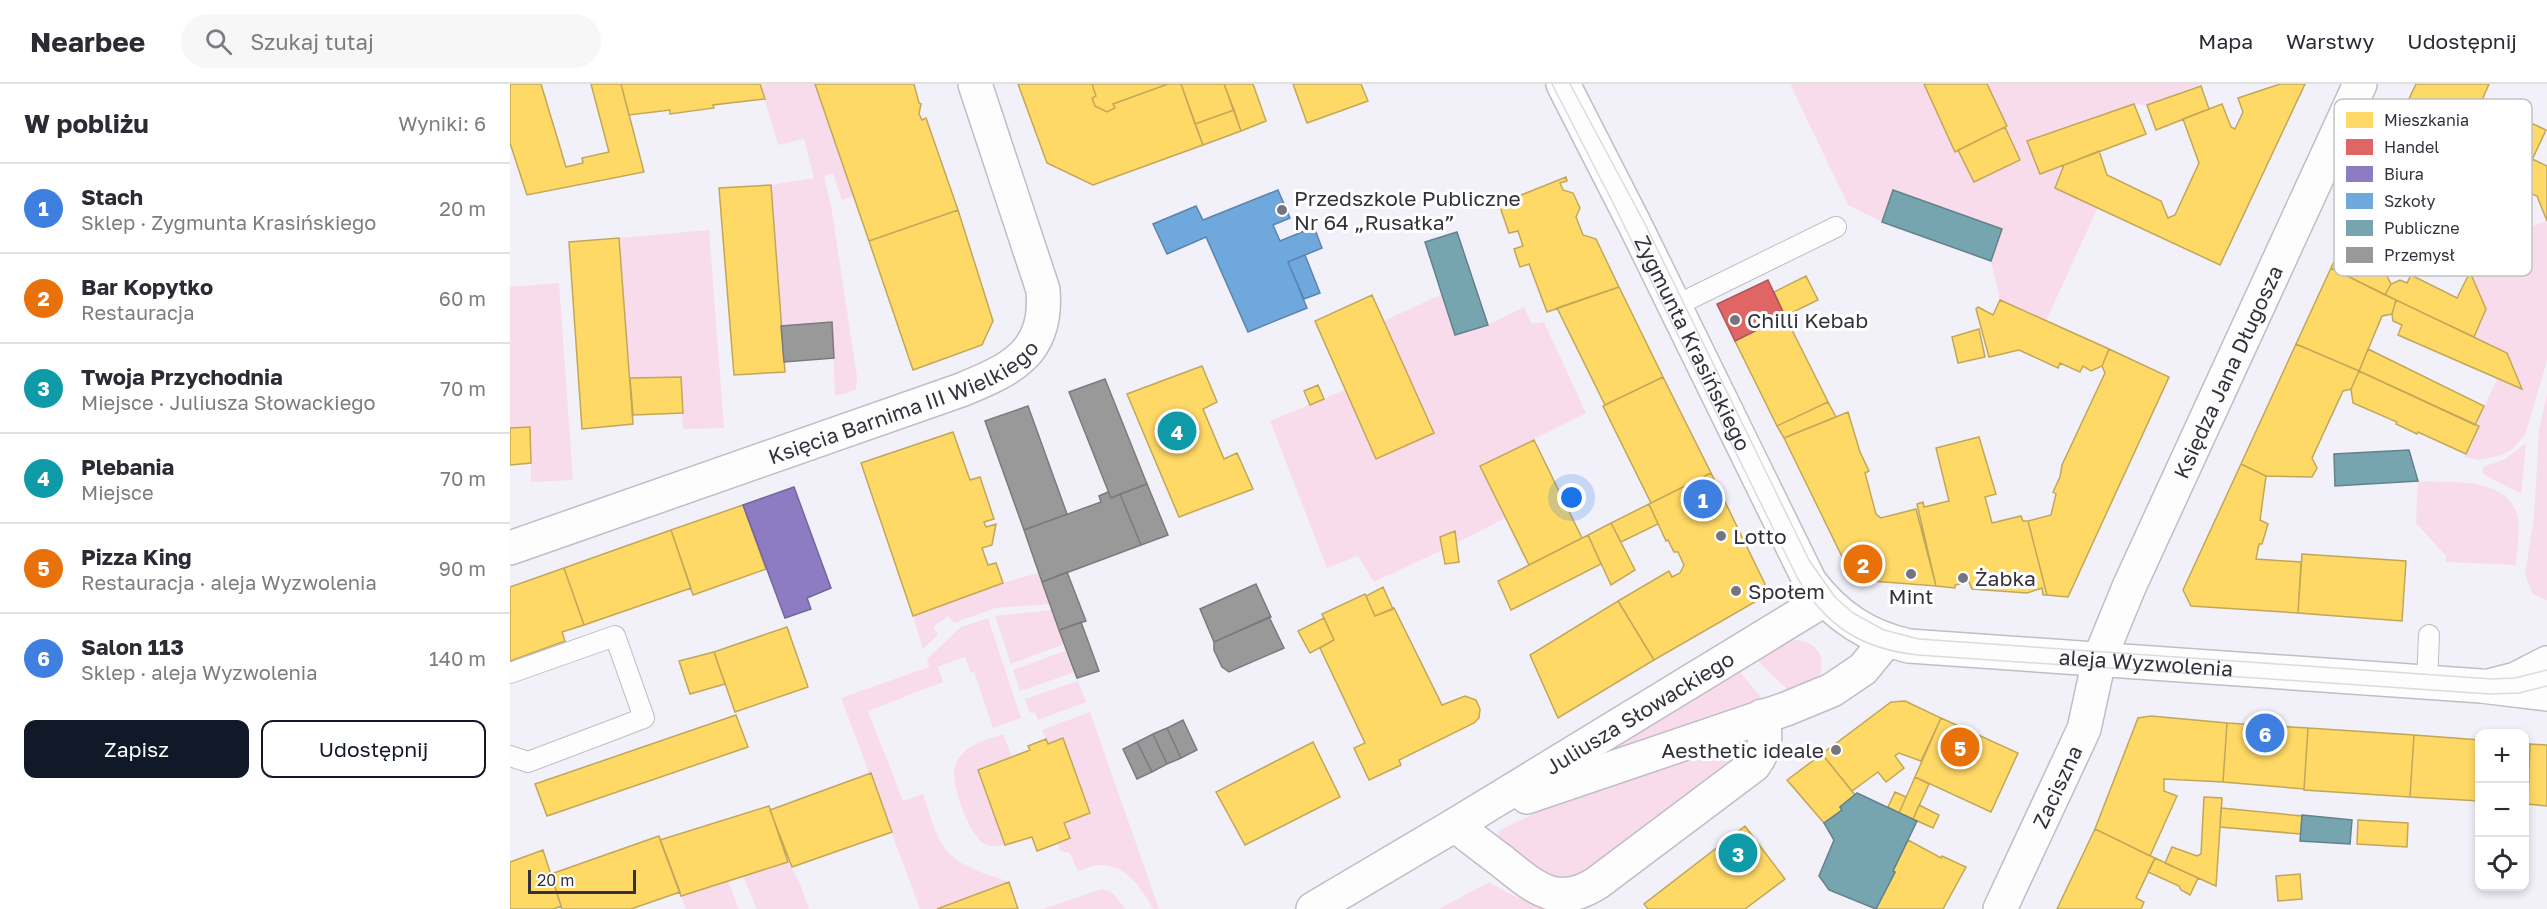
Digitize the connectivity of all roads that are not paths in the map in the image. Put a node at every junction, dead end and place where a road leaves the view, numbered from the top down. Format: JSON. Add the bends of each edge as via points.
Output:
{"nodes":[{"id":1,"x":975,"y":84,"type":"edge"},
{"id":2,"x":1563,"y":84,"type":"edge"},
{"id":3,"x":2360,"y":84,"type":"edge"},
{"id":4,"x":2353,"y":99,"type":"edge"},
{"id":5,"x":2334,"y":141,"type":"edge"},
{"id":6,"x":1836,"y":227,"type":"dead end"},
{"id":7,"x":1675,"y":306,"type":"junction"},
{"id":8,"x":510,"y":548,"type":"edge"},
{"id":9,"x":1824,"y":600,"type":"junction"},
{"id":10,"x":2429,"y":635,"type":"dead end"},
{"id":11,"x":1886,"y":640,"type":"junction"},
{"id":12,"x":2099,"y":660,"type":"junction"},
{"id":13,"x":2547,"y":663,"type":"edge"},
{"id":14,"x":510,"y":673,"type":"edge"},
{"id":15,"x":2427,"y":682,"type":"junction"},
{"id":16,"x":2481,"y":686,"type":"junction"},
{"id":17,"x":2547,"y":694,"type":"edge"},
{"id":18,"x":1762,"y":717,"type":"junction"},
{"id":19,"x":510,"y":756,"type":"edge"},
{"id":20,"x":1455,"y":825,"type":"junction"},
{"id":21,"x":1312,"y":909,"type":"edge"},
{"id":22,"x":2000,"y":909,"type":"edge"}],
"edges":[{"from":1,"to":8,"type":"street","name":"Księcia Barnima III Wielkiego","via":[[1043,290],[1043,322],[1029,351],[1001,372],[961,390]]},
{"from":2,"to":7,"type":"street","name":"Zygmunta Krasińskiego"},
{"from":3,"to":4,"type":"street","name":"Księdza Jana Długosza"},
{"from":5,"to":12,"type":"street","name":"Księdza Jana Długosza"},
{"from":6,"to":7,"type":"lane"},
{"from":7,"to":9,"type":"street","name":"Zygmunta Krasińskiego","via":[[1810,582]]},
{"from":9,"to":11,"type":"street","name":"aleja Wyzwolenia","via":[[1853,625]]},
{"from":9,"to":20,"type":"street","name":"Juliusza Słowackiego"},
{"from":10,"to":15,"type":"lane"},
{"from":11,"to":12,"type":"street","name":"aleja Wyzwolenia","via":[[1909,646]]},
{"from":11,"to":18,"type":"street","name":"Juliusza Słowackiego","via":[[1863,669],[1841,686]]},
{"from":12,"to":15,"type":"street","name":"aleja Wyzwolenia"},
{"from":12,"to":22,"type":"street","name":"Zaciszna","via":[[2084,729]]},
{"from":13,"to":16,"type":"street","name":"aleja Wyzwolenia","via":[[2516,680]]},
{"from":14,"to":19,"type":"lane","via":[[615,636],[644,718],[528,762]]},
{"from":15,"to":16,"type":"street","name":"aleja Wyzwolenia"},
{"from":16,"to":17,"type":"street","name":"aleja Wyzwolenia"},
{"from":18,"to":20,"type":"street","name":"Juliusza Słowackiego"},
{"from":18,"to":20,"type":"street","via":[[1766,739],[1754,765],[1581,892],[1559,896],[1540,890]]},
{"from":20,"to":21,"type":"street","name":"Juliusza Słowackiego"}]}
